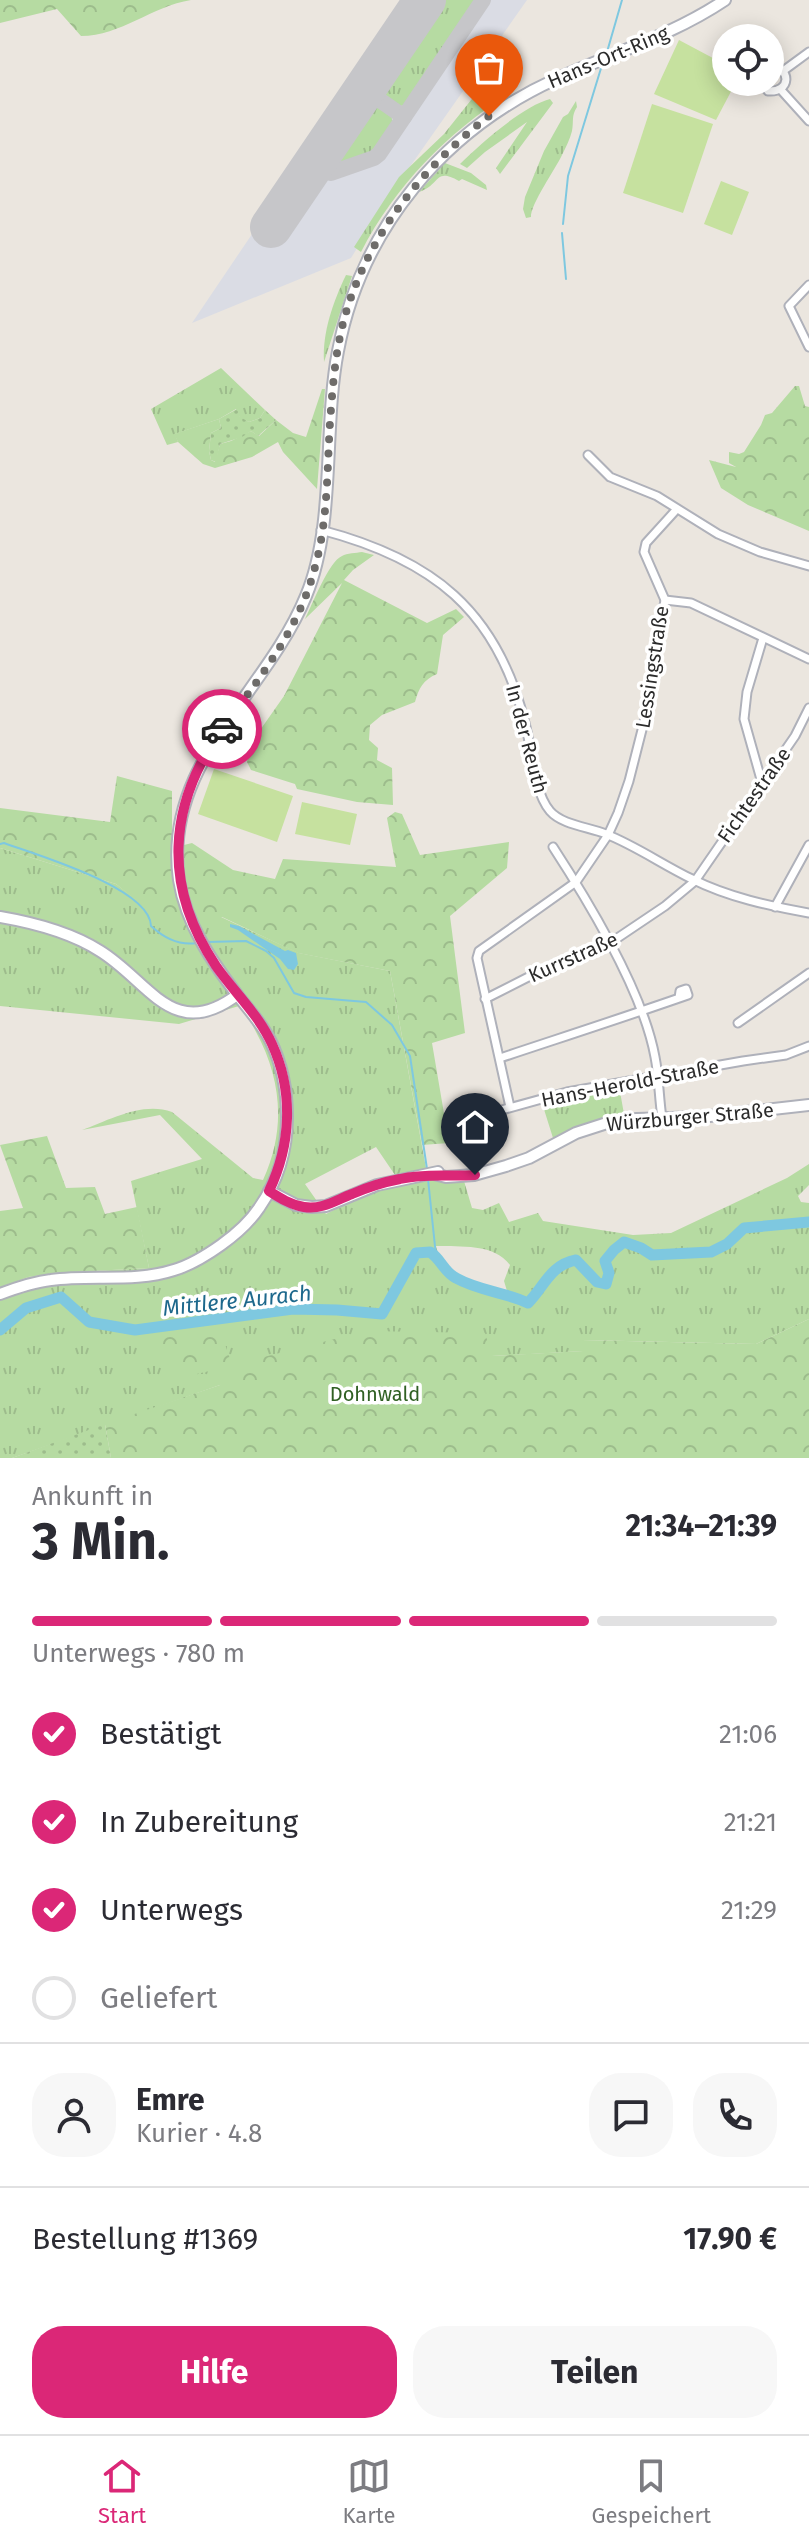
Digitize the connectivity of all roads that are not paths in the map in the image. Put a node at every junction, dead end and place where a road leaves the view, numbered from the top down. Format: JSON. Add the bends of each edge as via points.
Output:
{"nodes":[{"id":1,"x":725,"y":0,"type":"edge"},
{"id":2,"x":809,"y":52,"type":"edge"},
{"id":3,"x":784,"y":70,"type":"edge"},
{"id":4,"x":784,"y":93,"type":"edge"},
{"id":5,"x":809,"y":121,"type":"edge"},
{"id":6,"x":809,"y":285,"type":"edge"},
{"id":7,"x":809,"y":347,"type":"edge"},
{"id":8,"x":588,"y":455,"type":"dead end"},
{"id":9,"x":676,"y":510,"type":"junction"},
{"id":10,"x":321,"y":530,"type":"junction"},
{"id":11,"x":809,"y":566,"type":"edge"},
{"id":12,"x":665,"y":600,"type":"junction"},
{"id":13,"x":763,"y":638,"type":"junction"},
{"id":14,"x":809,"y":659,"type":"edge"},
{"id":15,"x":809,"y":708,"type":"edge"},
{"id":16,"x":762,"y":783,"type":"junction"},
{"id":17,"x":608,"y":835,"type":"junction"},
{"id":18,"x":809,"y":845,"type":"edge"},
{"id":19,"x":553,"y":847,"type":"dead end"},
{"id":20,"x":695,"y":881,"type":"junction"},
{"id":21,"x":576,"y":882,"type":"junction"},
{"id":22,"x":775,"y":907,"type":"junction"},
{"id":23,"x":809,"y":913,"type":"edge"},
{"id":24,"x":0,"y":917,"type":"edge"},
{"id":25,"x":610,"y":943,"type":"junction"},
{"id":26,"x":809,"y":973,"type":"edge"},
{"id":27,"x":237,"y":995,"type":"junction"},
{"id":28,"x":679,"y":998,"type":"dead end"},
{"id":29,"x":485,"y":999,"type":"junction"},
{"id":30,"x":642,"y":1011,"type":"junction"},
{"id":31,"x":738,"y":1023,"type":"dead end"},
{"id":32,"x":809,"y":1046,"type":"edge"},
{"id":33,"x":500,"y":1058,"type":"junction"},
{"id":34,"x":657,"y":1077,"type":"junction"},
{"id":35,"x":809,"y":1105,"type":"edge"},
{"id":36,"x":510,"y":1107,"type":"junction"},
{"id":37,"x":457,"y":1113,"type":"dead end"},
{"id":38,"x":662,"y":1118,"type":"junction"},
{"id":39,"x":269,"y":1191,"type":"junction"},
{"id":40,"x":0,"y":1294,"type":"edge"}],
"edges":[{"from":1,"to":10,"type":"main road","name":"Hans-Ort-Ring","via":[[663,34],[519,97],[461,138],[412,188],[376,244],[349,303],[336,358]]},
{"from":2,"to":3,"type":"street"},
{"from":4,"to":5,"type":"street"},
{"from":6,"to":7,"type":"street","via":[[789,306]]},
{"from":8,"to":9,"type":"street","via":[[610,477],[657,496]]},
{"from":9,"to":11,"type":"street","via":[[760,552]]},
{"from":9,"to":12,"type":"street","name":"Lessingstraße","via":[[644,552]]},
{"from":10,"to":17,"type":"street","name":"In der Reuth","via":[[357,539],[412,565],[459,599],[488,632],[518,693],[540,792],[549,810]]},
{"from":10,"to":27,"type":"main road","name":"Hans-Ort-Ring","via":[[307,595],[258,680],[198,767],[178,834],[183,898],[191,922]]},
{"from":12,"to":13,"type":"street","via":[[691,603]]},
{"from":12,"to":17,"type":"street","name":"Lessingstraße","via":[[637,753]]},
{"from":13,"to":14,"type":"street"},
{"from":13,"to":16,"type":"street","via":[[744,719]]},
{"from":15,"to":16,"type":"street","name":"Fichtestraße"},
{"from":16,"to":20,"type":"street","name":"Fichtestraße"},
{"from":17,"to":20,"type":"street"},
{"from":17,"to":21,"type":"street","name":"Lessingstraße"},
{"from":18,"to":22,"type":"street"},
{"from":19,"to":21,"type":"street"},
{"from":20,"to":22,"type":"street"},
{"from":20,"to":25,"type":"street","name":"Kurrstraße"},
{"from":21,"to":25,"type":"street"},
{"from":21,"to":29,"type":"street","via":[[479,951]]},
{"from":22,"to":23,"type":"street"},
{"from":24,"to":27,"type":"main road","via":[[85,942],[152,996],[186,1013],[214,1009]]},
{"from":25,"to":29,"type":"street","name":"Kurrstraße"},
{"from":25,"to":30,"type":"street"},
{"from":26,"to":31,"type":"street"},
{"from":27,"to":39,"type":"main road","name":"Hans-Ort-Ring","via":[[272,1043],[287,1099],[286,1147]]},
{"from":28,"to":30,"type":"street"},
{"from":29,"to":33,"type":"street"},
{"from":30,"to":33,"type":"street"},
{"from":30,"to":34,"type":"street"},
{"from":32,"to":34,"type":"street","name":"Hans-Herold-Straße","via":[[786,1055]]},
{"from":33,"to":36,"type":"street"},
{"from":34,"to":36,"type":"street","name":"Hans-Herold-Straße"},
{"from":34,"to":38,"type":"street"},
{"from":35,"to":38,"type":"main road","name":"Würzburger Straße"},
{"from":36,"to":37,"type":"street","name":"Hans-Herold-Straße","via":[[462,1121]]},
{"from":38,"to":39,"type":"main road","name":"Würzburger Straße","via":[[596,1126],[517,1163],[377,1185],[326,1206],[296,1205]]},
{"from":39,"to":40,"type":"main road","name":"Hans-Ort-Ring","via":[[231,1238],[176,1270],[50,1280]]}]}
